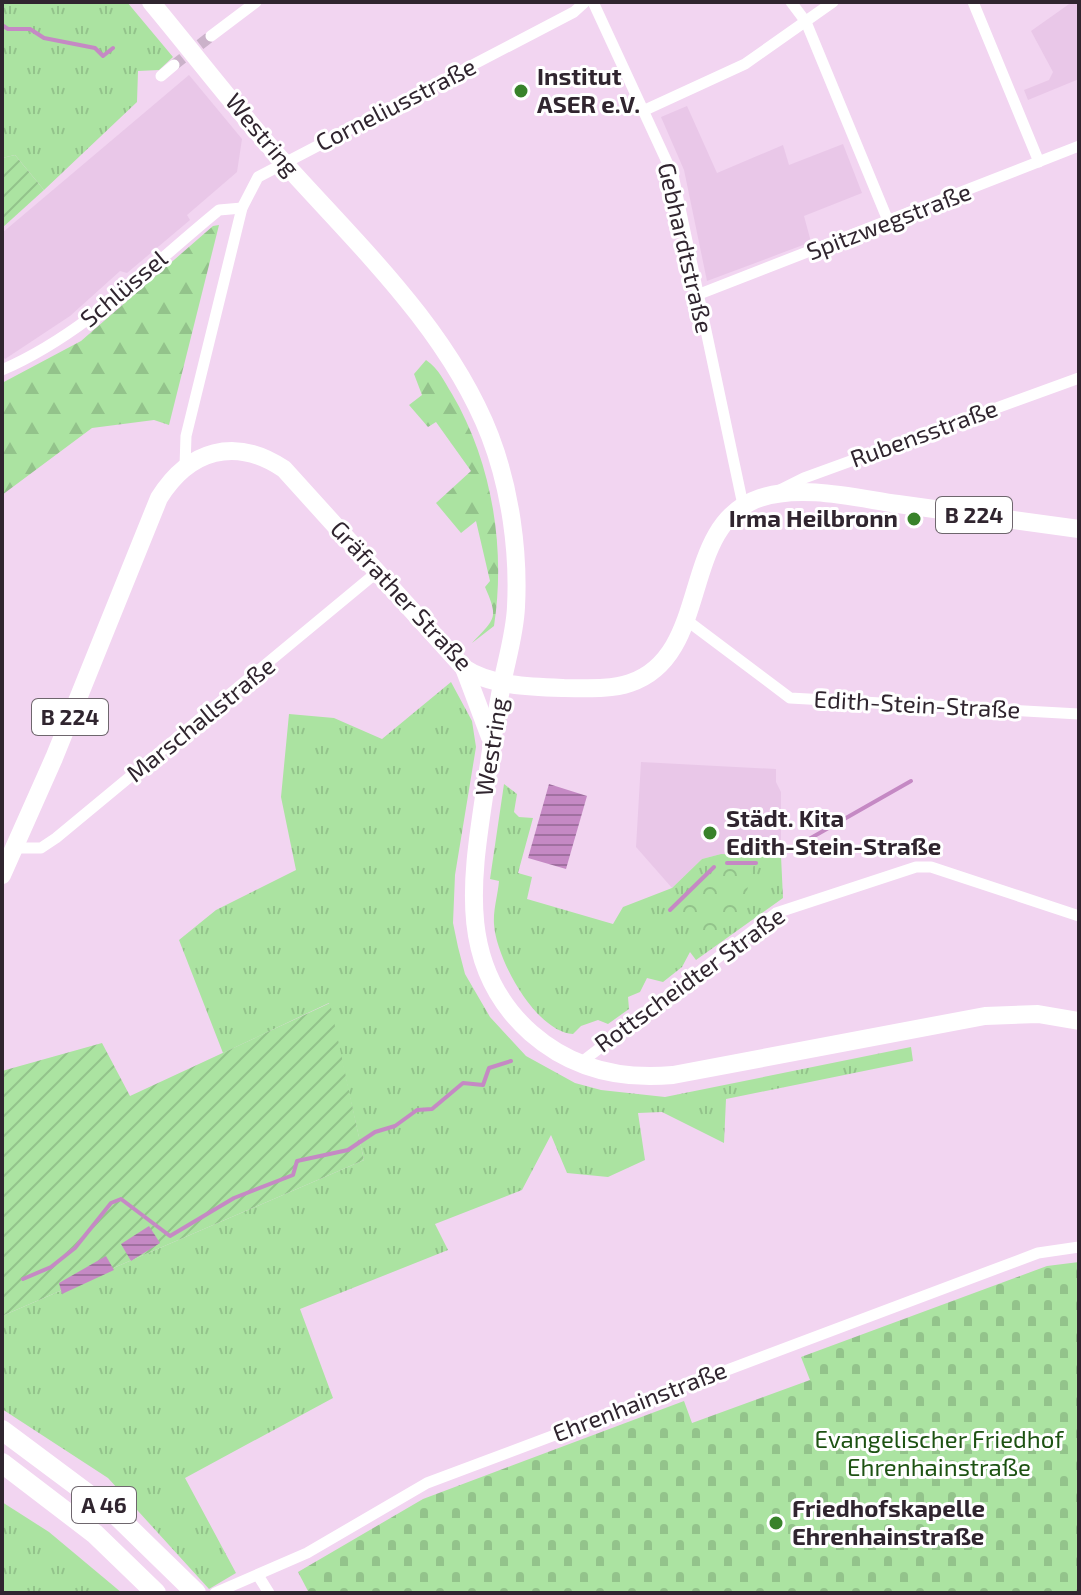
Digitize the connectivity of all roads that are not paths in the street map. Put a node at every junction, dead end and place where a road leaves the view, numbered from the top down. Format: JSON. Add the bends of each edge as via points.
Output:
{"nodes":[{"id":1,"x":151,"y":2,"type":"edge"},
{"id":2,"x":256,"y":2,"type":"edge"},
{"id":3,"x":585,"y":2,"type":"edge"},
{"id":4,"x":593,"y":2,"type":"edge"},
{"id":5,"x":791,"y":2,"type":"edge"},
{"id":6,"x":833,"y":2,"type":"edge"},
{"id":7,"x":973,"y":2,"type":"edge"},
{"id":8,"x":806,"y":22,"type":"junction"},
{"id":9,"x":211,"y":36,"type":"tunnel mouth"},
{"id":10,"x":174,"y":65,"type":"tunnel mouth"},
{"id":11,"x":161,"y":76,"type":"dead end"},
{"id":12,"x":645,"y":110,"type":"junction"},
{"id":13,"x":1079,"y":146,"type":"edge"},
{"id":14,"x":1039,"y":162,"type":"junction"},
{"id":15,"x":284,"y":163,"type":"junction"},
{"id":16,"x":242,"y":208,"type":"junction"},
{"id":17,"x":889,"y":223,"type":"junction"},
{"id":18,"x":697,"y":295,"type":"junction"},
{"id":19,"x":2,"y":370,"type":"edge"},
{"id":20,"x":1079,"y":378,"type":"edge"},
{"id":21,"x":185,"y":466,"type":"junction"},
{"id":22,"x":772,"y":495,"type":"junction"},
{"id":23,"x":743,"y":505,"type":"junction"},
{"id":24,"x":1079,"y":529,"type":"edge"},
{"id":25,"x":376,"y":573,"type":"junction"},
{"id":26,"x":685,"y":619,"type":"junction"},
{"id":27,"x":464,"y":668,"type":"junction"},
{"id":28,"x":503,"y":682,"type":"junction"},
{"id":29,"x":1079,"y":714,"type":"edge"},
{"id":30,"x":492,"y":742,"type":"junction"},
{"id":31,"x":16,"y":848,"type":"junction"},
{"id":32,"x":2,"y":875,"type":"edge"},
{"id":33,"x":1079,"y":916,"type":"edge"},
{"id":34,"x":1079,"y":1021,"type":"edge"},
{"id":35,"x":579,"y":1064,"type":"junction"},
{"id":36,"x":1079,"y":1247,"type":"edge"},
{"id":37,"x":2,"y":1430,"type":"edge"},
{"id":38,"x":2,"y":1463,"type":"edge"},
{"id":39,"x":259,"y":1577,"type":"junction"},
{"id":40,"x":156,"y":1593,"type":"edge"},
{"id":41,"x":196,"y":1593,"type":"edge"},
{"id":42,"x":215,"y":1593,"type":"edge"},
{"id":43,"x":269,"y":1593,"type":"edge"}],
"edges":[{"from":1,"to":15,"type":"main road","name":"Westring"},
{"from":2,"to":9,"type":"street"},
{"from":3,"to":15,"type":"street","name":"Corneliusstraße"},
{"from":4,"to":12,"type":"street","name":"Gebhardtstraße"},
{"from":5,"to":8,"type":"street"},
{"from":6,"to":8,"type":"street"},
{"from":7,"to":14,"type":"street"},
{"from":8,"to":12,"type":"street","via":[[745,64]]},
{"from":8,"to":17,"type":"street"},
{"from":10,"to":11,"type":"street"},
{"from":12,"to":18,"type":"street","name":"Gebhardtstraße","via":[[673,175]]},
{"from":13,"to":14,"type":"street","name":"Spitzwegstraße"},
{"from":14,"to":17,"type":"street","name":"Spitzwegstraße"},
{"from":15,"to":16,"type":"street","name":"Corneliusstraße","via":[[258,177]]},
{"from":15,"to":28,"type":"main road","name":"Westring","via":[[445,352],[491,437],[516,558],[516,610]]},
{"from":16,"to":19,"type":"street","name":"Schlüssel","via":[[219,210],[81,326]]},
{"from":16,"to":21,"type":"street","name":"Corneliusstraße","via":[[186,436]]},
{"from":17,"to":18,"type":"street","name":"Spitzwegstraße"},
{"from":18,"to":23,"type":"street","name":"Gebhardtstraße"},
{"from":20,"to":22,"type":"street","name":"Rubensstraße","via":[[804,478]]},
{"from":21,"to":25,"type":"main road","name":"Gräfrather Straße","number":"B 224","via":[[235,450],[265,457],[284,469]]},
{"from":21,"to":31,"type":"main road","name":"Gräfrather Straße","number":"B 224","via":[[159,498]]},
{"from":22,"to":23,"type":"main road","name":"Gräfrather Straße","number":"B 224"},
{"from":22,"to":24,"type":"main road","name":"Gräfrather Straße","number":"B 224","via":[[809,493]]},
{"from":23,"to":26,"type":"main road","name":"Gräfrather Straße","number":"B 224","via":[[718,532]]},
{"from":25,"to":27,"type":"main road","name":"Gräfrather Straße","number":"B 224"},
{"from":25,"to":31,"type":"street","name":"Marschallstraße","via":[[56,838],[41,848]]},
{"from":26,"to":28,"type":"main road","name":"Gräfrather Straße","number":"B 224","via":[[666,660],[627,685],[567,688]]},
{"from":26,"to":29,"type":"street","name":"Edith-Stein-Straße","via":[[790,698]]},
{"from":27,"to":28,"type":"main road","name":"Gräfrather Straße","number":"B 224","via":[[477,677]]},
{"from":27,"to":30,"type":"main road"},
{"from":28,"to":30,"type":"main road","name":"Westring"},
{"from":30,"to":35,"type":"main road","name":"Westring","via":[[472,882],[476,935],[504,1002],[543,1043]]},
{"from":31,"to":32,"type":"main road","name":"Gräfrather Straße","number":"B 224"},
{"from":33,"to":35,"type":"street","name":"Rottscheidter Straße","via":[[931,867],[916,867],[776,913]]},
{"from":34,"to":35,"type":"main road","name":"Westring","via":[[1038,1014],[985,1016],[643,1078]]},
{"from":36,"to":39,"type":"street","name":"Ehrenhainstraße","via":[[1038,1253],[427,1483]]},
{"from":37,"to":41,"type":"highway","number":"A 46","via":[[116,1515]]},
{"from":38,"to":40,"type":"highway","number":"A 46","via":[[95,1534]]},
{"from":39,"to":42,"type":"street","name":"Ehrenhainstraße"},
{"from":39,"to":43,"type":"street"}]}
